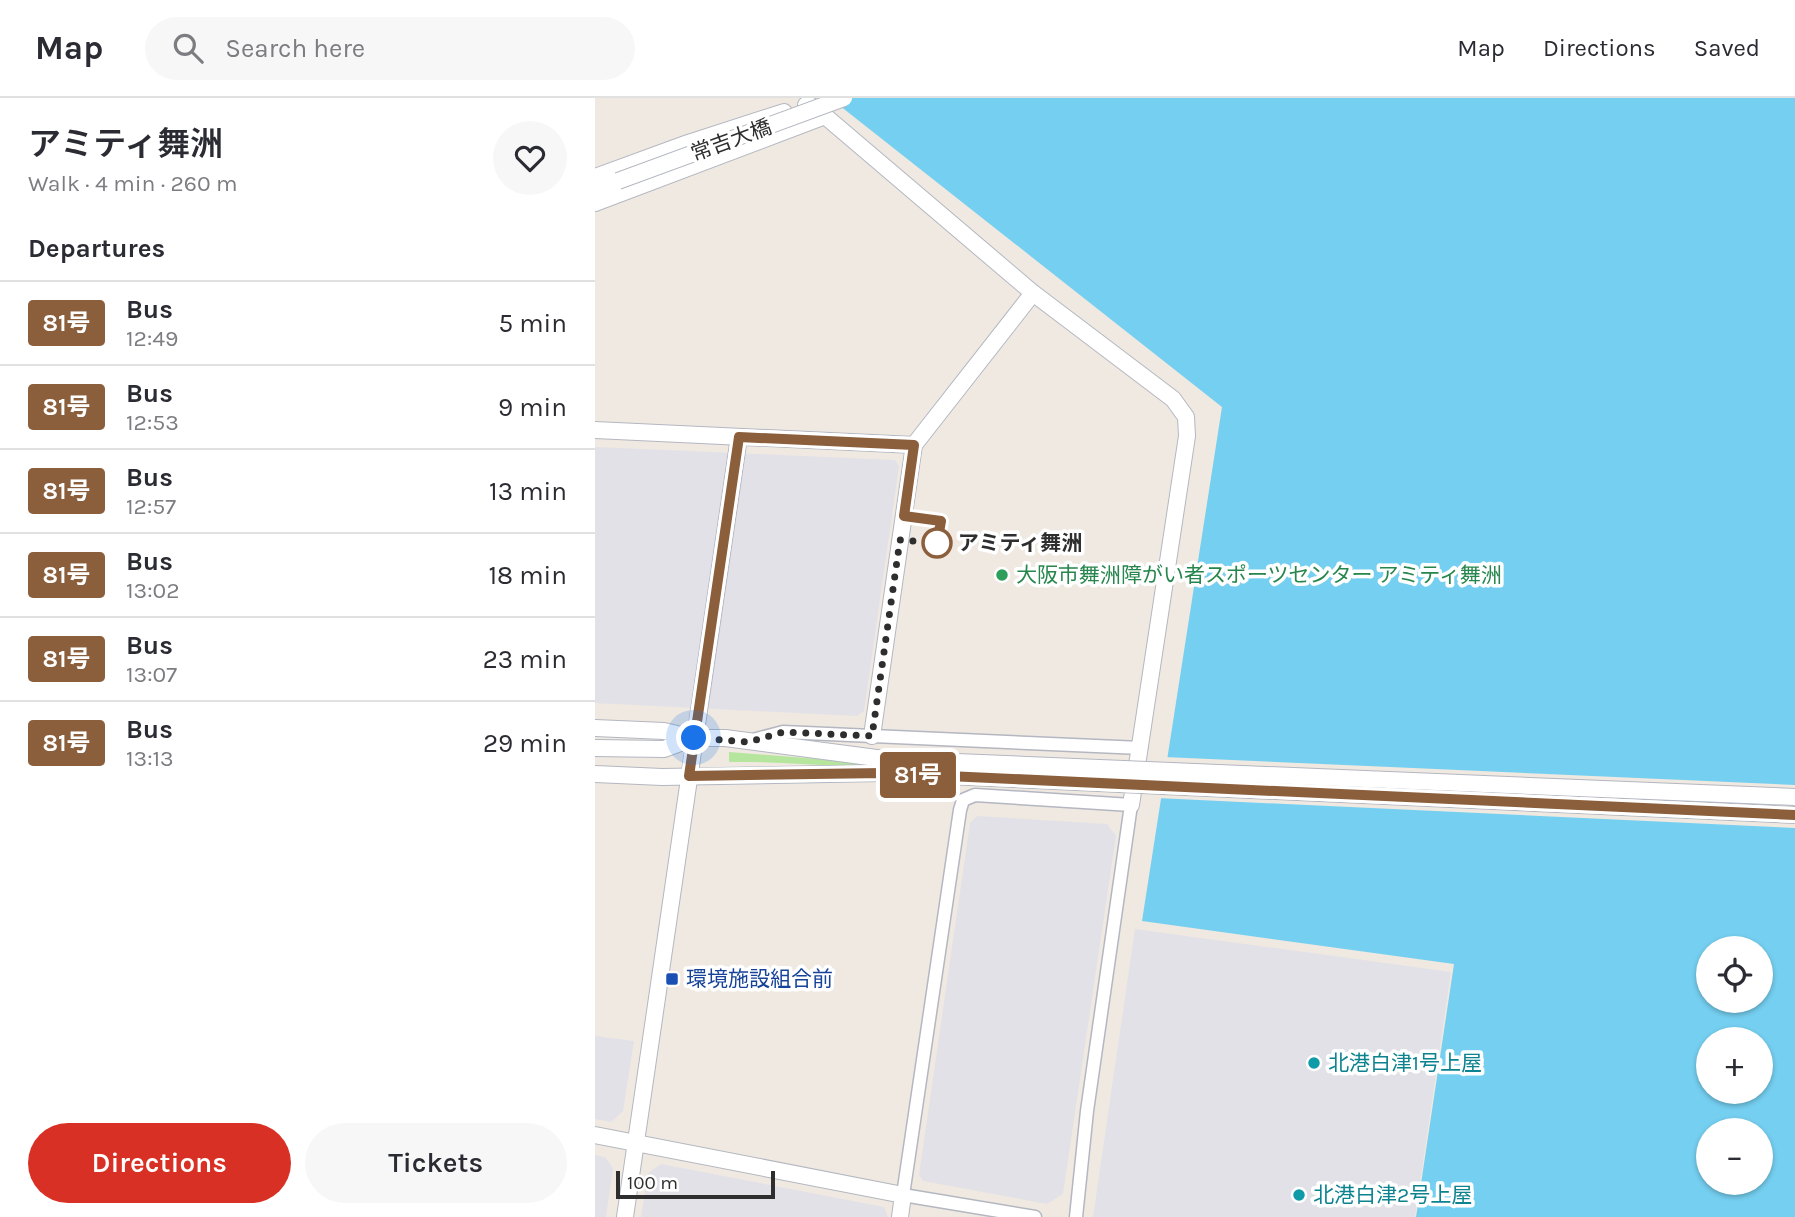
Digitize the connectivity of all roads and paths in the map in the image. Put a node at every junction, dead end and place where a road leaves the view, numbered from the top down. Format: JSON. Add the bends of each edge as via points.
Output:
{"nodes":[{"id":1,"x":844,"y":98,"type":"edge"},
{"id":2,"x":825,"y":116,"type":"junction"},
{"id":3,"x":595,"y":177,"type":"edge"},
{"id":4,"x":595,"y":190,"type":"edge"},
{"id":5,"x":595,"y":203,"type":"edge"},
{"id":6,"x":1033,"y":293,"type":"junction"},
{"id":7,"x":595,"y":430,"type":"edge"},
{"id":8,"x":739,"y":437,"type":"junction"},
{"id":9,"x":914,"y":445,"type":"junction"},
{"id":10,"x":595,"y":728,"type":"edge"},
{"id":11,"x":872,"y":736,"type":"junction"},
{"id":12,"x":694,"y":738,"type":"junction"},
{"id":13,"x":749,"y":742,"type":"junction"},
{"id":14,"x":595,"y":748,"type":"edge"},
{"id":15,"x":1141,"y":748,"type":"junction"},
{"id":16,"x":883,"y":766,"type":"junction"},
{"id":17,"x":595,"y":774,"type":"edge"},
{"id":18,"x":689,"y":776,"type":"junction"},
{"id":19,"x":1795,"y":797,"type":"edge"},
{"id":20,"x":1131,"y":805,"type":"junction"},
{"id":21,"x":1795,"y":816,"type":"edge"},
{"id":22,"x":595,"y":1135,"type":"edge"},
{"id":23,"x":635,"y":1143,"type":"junction"},
{"id":24,"x":903,"y":1195,"type":"junction"},
{"id":25,"x":625,"y":1217,"type":"edge"},
{"id":26,"x":900,"y":1217,"type":"edge"},
{"id":27,"x":1035,"y":1217,"type":"edge"},
{"id":28,"x":1076,"y":1217,"type":"edge"}],
"edges":[{"from":1,"to":4,"type":"street","name":"常吉大橋","bridge":true},
{"from":2,"to":3,"type":"street","via":[[808,104]]},
{"from":2,"to":5,"type":"street"},
{"from":2,"to":6,"type":"street"},
{"from":6,"to":9,"type":"street"},
{"from":6,"to":15,"type":"street","via":[[1173,399],[1186,417],[1188,436]]},
{"from":7,"to":8,"type":"street"},
{"from":8,"to":9,"type":"street"},
{"from":8,"to":12,"type":"street"},
{"from":9,"to":11,"type":"street"},
{"from":10,"to":12,"type":"street","via":[[664,731]]},
{"from":11,"to":13,"type":"street","via":[[783,732]]},
{"from":11,"to":15,"type":"street"},
{"from":12,"to":13,"type":"street"},
{"from":12,"to":14,"type":"street","via":[[664,750]]},
{"from":12,"to":18,"type":"street"},
{"from":13,"to":16,"type":"street"},
{"from":15,"to":20,"type":"street"},
{"from":16,"to":18,"type":"street"},
{"from":16,"to":19,"type":"street","bridge":true},
{"from":16,"to":21,"type":"street","bridge":true},
{"from":17,"to":18,"type":"street"},
{"from":18,"to":23,"type":"street"},
{"from":20,"to":24,"type":"street","via":[[975,795],[964,800]]},
{"from":20,"to":28,"type":"street"},
{"from":22,"to":23,"type":"street"},
{"from":23,"to":24,"type":"street"},
{"from":23,"to":25,"type":"street"},
{"from":24,"to":26,"type":"street"},
{"from":24,"to":27,"type":"street"}]}
